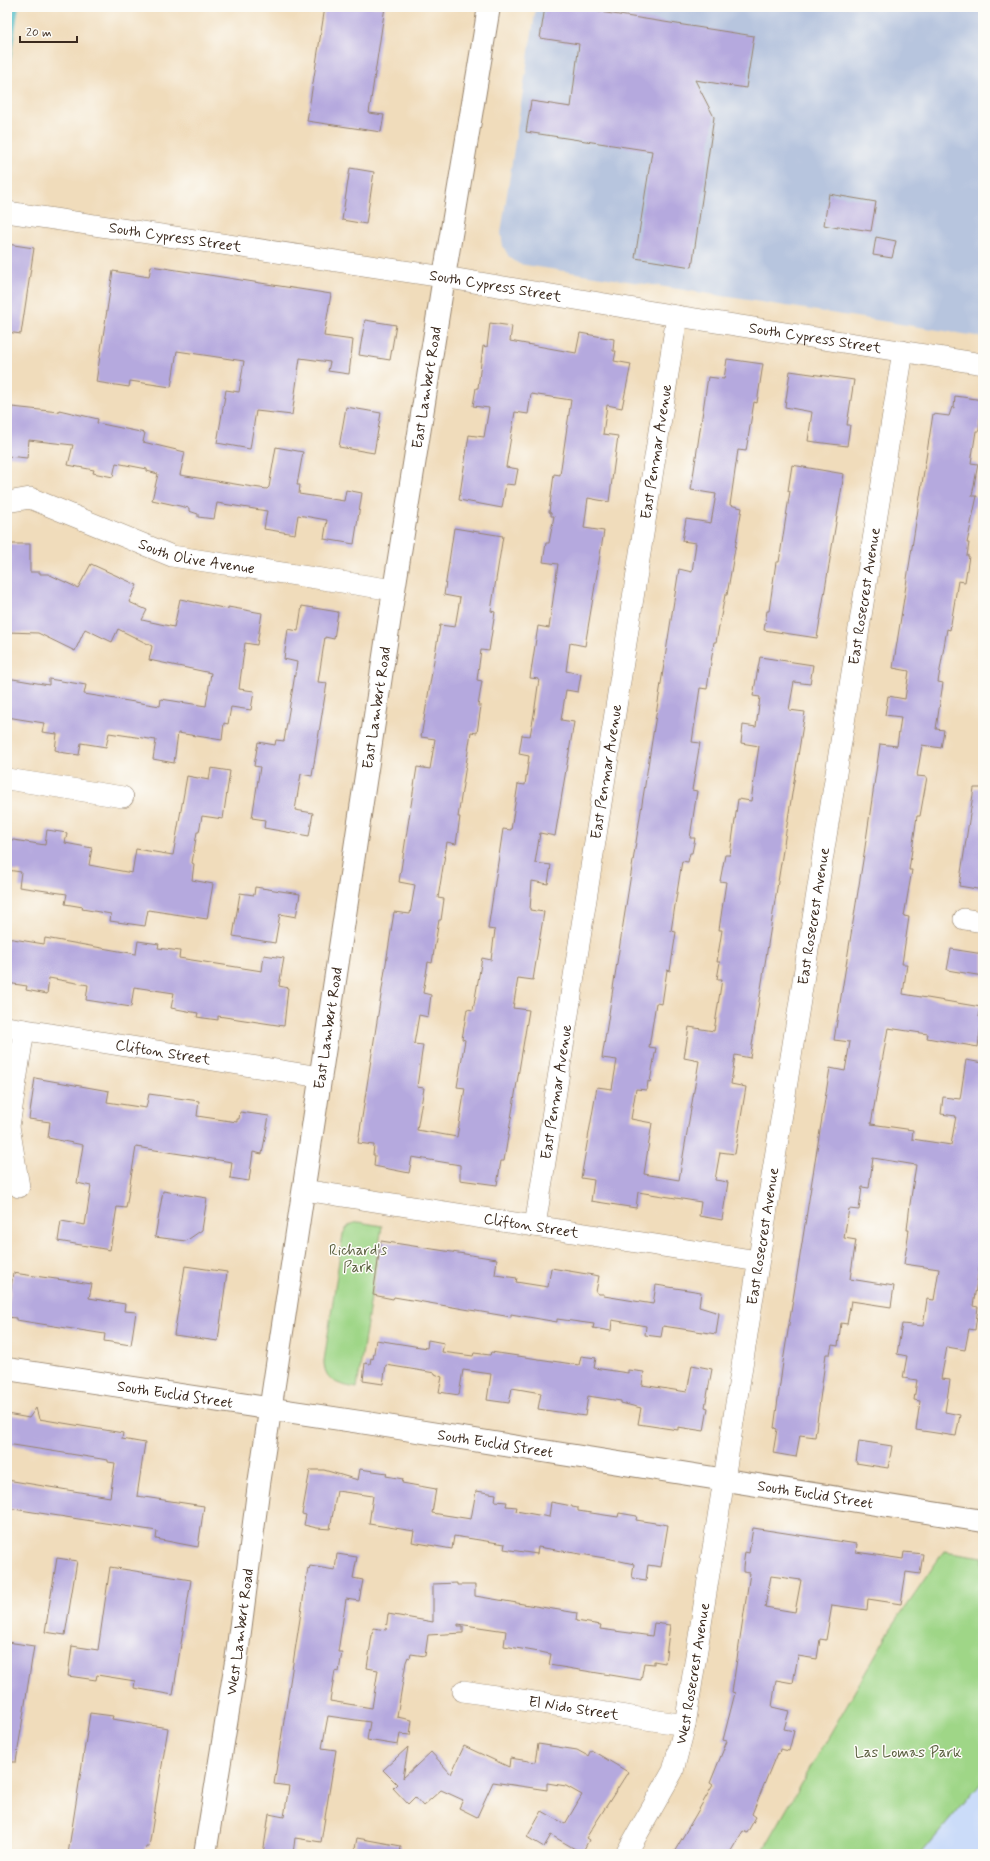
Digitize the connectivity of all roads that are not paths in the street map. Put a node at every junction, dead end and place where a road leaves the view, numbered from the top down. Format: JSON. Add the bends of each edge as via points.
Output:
{"nodes":[{"id":1,"x":489,"y":7,"type":"edge"},
{"id":2,"x":7,"y":212,"type":"edge"},
{"id":3,"x":444,"y":277,"type":"junction"},
{"id":4,"x":677,"y":316,"type":"junction"},
{"id":5,"x":903,"y":351,"type":"junction"},
{"id":6,"x":983,"y":364,"type":"edge"},
{"id":7,"x":7,"y":502,"type":"edge"},
{"id":8,"x":394,"y":590,"type":"junction"},
{"id":9,"x":7,"y":779,"type":"edge"},
{"id":10,"x":123,"y":798,"type":"dead end"},
{"id":11,"x":16,"y":1029,"type":"edge"},
{"id":12,"x":320,"y":1077,"type":"junction"},
{"id":13,"x":19,"y":1187,"type":"dead end"},
{"id":14,"x":304,"y":1190,"type":"junction"},
{"id":15,"x":535,"y":1226,"type":"junction"},
{"id":16,"x":758,"y":1261,"type":"junction"},
{"id":17,"x":7,"y":1369,"type":"edge"},
{"id":18,"x":271,"y":1410,"type":"junction"},
{"id":19,"x":723,"y":1480,"type":"junction"},
{"id":20,"x":982,"y":1517,"type":"edge"},
{"id":21,"x":462,"y":1690,"type":"dead end"},
{"id":22,"x":685,"y":1725,"type":"junction"},
{"id":23,"x":205,"y":1854,"type":"edge"},
{"id":24,"x":626,"y":1854,"type":"edge"}],
"edges":[{"from":1,"to":3,"type":"main road","name":"East Lambert Road"},
{"from":2,"to":3,"type":"street","name":"South Cypress Street"},
{"from":3,"to":4,"type":"street","name":"South Cypress Street"},
{"from":3,"to":8,"type":"main road","name":"East Lambert Road"},
{"from":4,"to":5,"type":"street","name":"South Cypress Street"},
{"from":4,"to":15,"type":"street","name":"East Penmar Avenue"},
{"from":5,"to":6,"type":"street","name":"South Cypress Street"},
{"from":5,"to":16,"type":"street","name":"East Rosecrest Avenue"},
{"from":7,"to":8,"type":"street","name":"South Olive Avenue","via":[[30,498],[172,556]]},
{"from":8,"to":12,"type":"main road","name":"East Lambert Road"},
{"from":9,"to":10,"type":"street"},
{"from":11,"to":12,"type":"street","name":"Clifton Street"},
{"from":11,"to":13,"type":"street","via":[[9,1126]]},
{"from":12,"to":14,"type":"main road","name":"East Lambert Road"},
{"from":14,"to":15,"type":"street","name":"Clifton Street"},
{"from":14,"to":18,"type":"main road","name":"East Lambert Road"},
{"from":15,"to":16,"type":"street","name":"Clifton Street"},
{"from":16,"to":19,"type":"street","name":"East Rosecrest Avenue"},
{"from":17,"to":18,"type":"main road","name":"South Euclid Street"},
{"from":18,"to":19,"type":"main road","name":"South Euclid Street"},
{"from":18,"to":23,"type":"main road","name":"West Lambert Road"},
{"from":19,"to":20,"type":"main road","name":"South Euclid Street"},
{"from":19,"to":22,"type":"street","name":"West Rosecrest Avenue"},
{"from":21,"to":22,"type":"street","name":"El Nido Street"},
{"from":22,"to":24,"type":"street","name":"West Rosecrest Avenue","via":[[673,1771]]}]}
